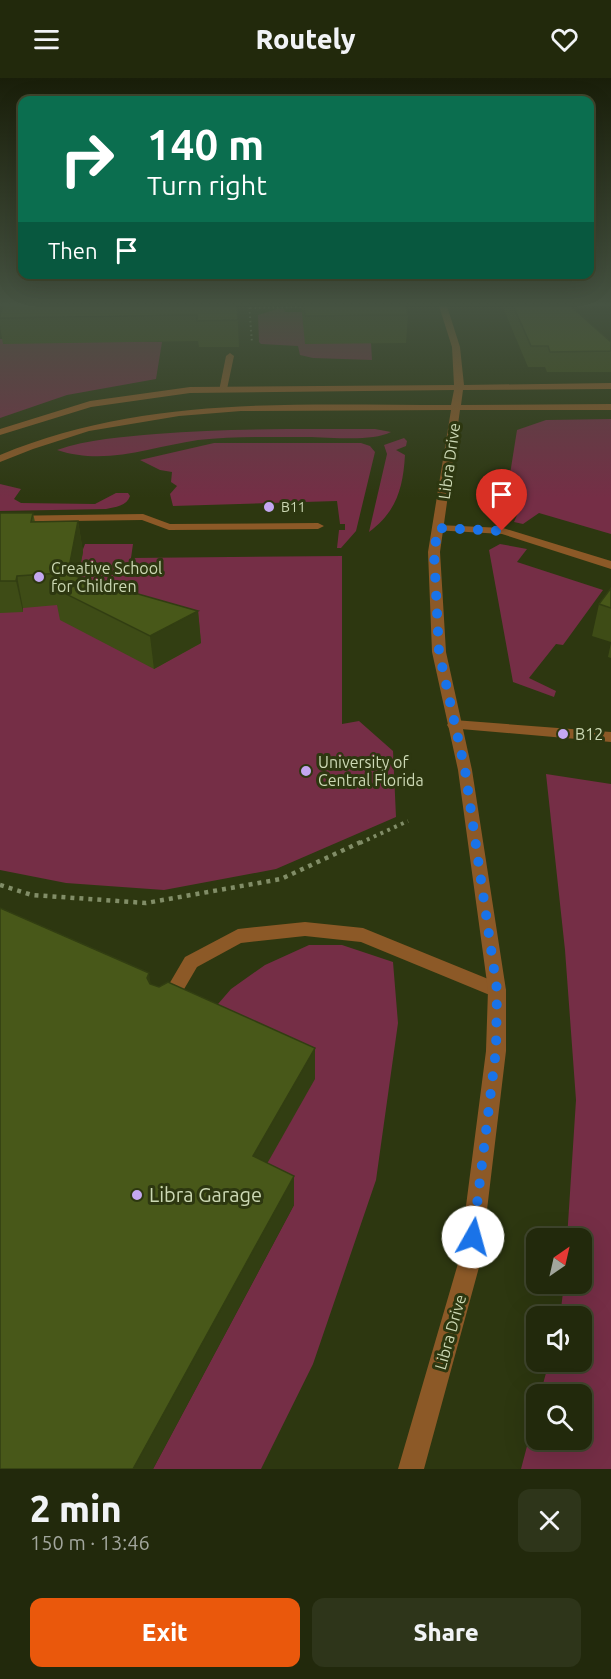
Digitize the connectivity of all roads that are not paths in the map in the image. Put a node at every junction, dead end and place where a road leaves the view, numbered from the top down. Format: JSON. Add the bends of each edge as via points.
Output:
{"nodes":[{"id":1,"x":227,"y":368,"type":"edge"},
{"id":2,"x":458,"y":368,"type":"edge"},
{"id":3,"x":459,"y":386,"type":"junction"},
{"id":4,"x":611,"y":386,"type":"edge"},
{"id":5,"x":222,"y":389,"type":"junction"},
{"id":6,"x":611,"y":407,"type":"edge"},
{"id":7,"x":456,"y":409,"type":"junction"},
{"id":8,"x":0,"y":432,"type":"edge"},
{"id":9,"x":0,"y":459,"type":"edge"},
{"id":10,"x":0,"y":519,"type":"edge"},
{"id":11,"x":318,"y":526,"type":"dead end"},
{"id":12,"x":438,"y":528,"type":"junction"},
{"id":13,"x":611,"y":565,"type":"edge"},
{"id":14,"x":454,"y":725,"type":"junction"},
{"id":15,"x":611,"y":737,"type":"edge"},
{"id":16,"x":497,"y":990,"type":"junction"},
{"id":17,"x":163,"y":1009,"type":"edge"},
{"id":18,"x":411,"y":1469,"type":"edge"}],
"edges":[{"from":1,"to":5,"type":"street"},
{"from":2,"to":3,"type":"street","name":"Libra Drive"},
{"from":3,"to":4,"type":"street"},
{"from":3,"to":5,"type":"street"},
{"from":3,"to":7,"type":"street","name":"Libra Drive"},
{"from":5,"to":8,"type":"street","via":[[142,395],[90,404]]},
{"from":6,"to":7,"type":"street"},
{"from":7,"to":9,"type":"street","via":[[241,408],[179,412],[91,426]]},
{"from":7,"to":12,"type":"street","name":"Libra Drive"},
{"from":10,"to":11,"type":"street","via":[[143,517],[168,527]]},
{"from":12,"to":13,"type":"street","via":[[502,531]]},
{"from":12,"to":14,"type":"street","name":"Libra Drive","via":[[434,552],[439,652]]},
{"from":14,"to":15,"type":"street"},
{"from":14,"to":16,"type":"street","name":"Libra Drive","via":[[465,770]]},
{"from":16,"to":17,"type":"street","via":[[363,935],[305,928],[238,936],[191,962]]},
{"from":16,"to":18,"type":"street","name":"Libra Drive","via":[[496,1050],[470,1260]]}]}
